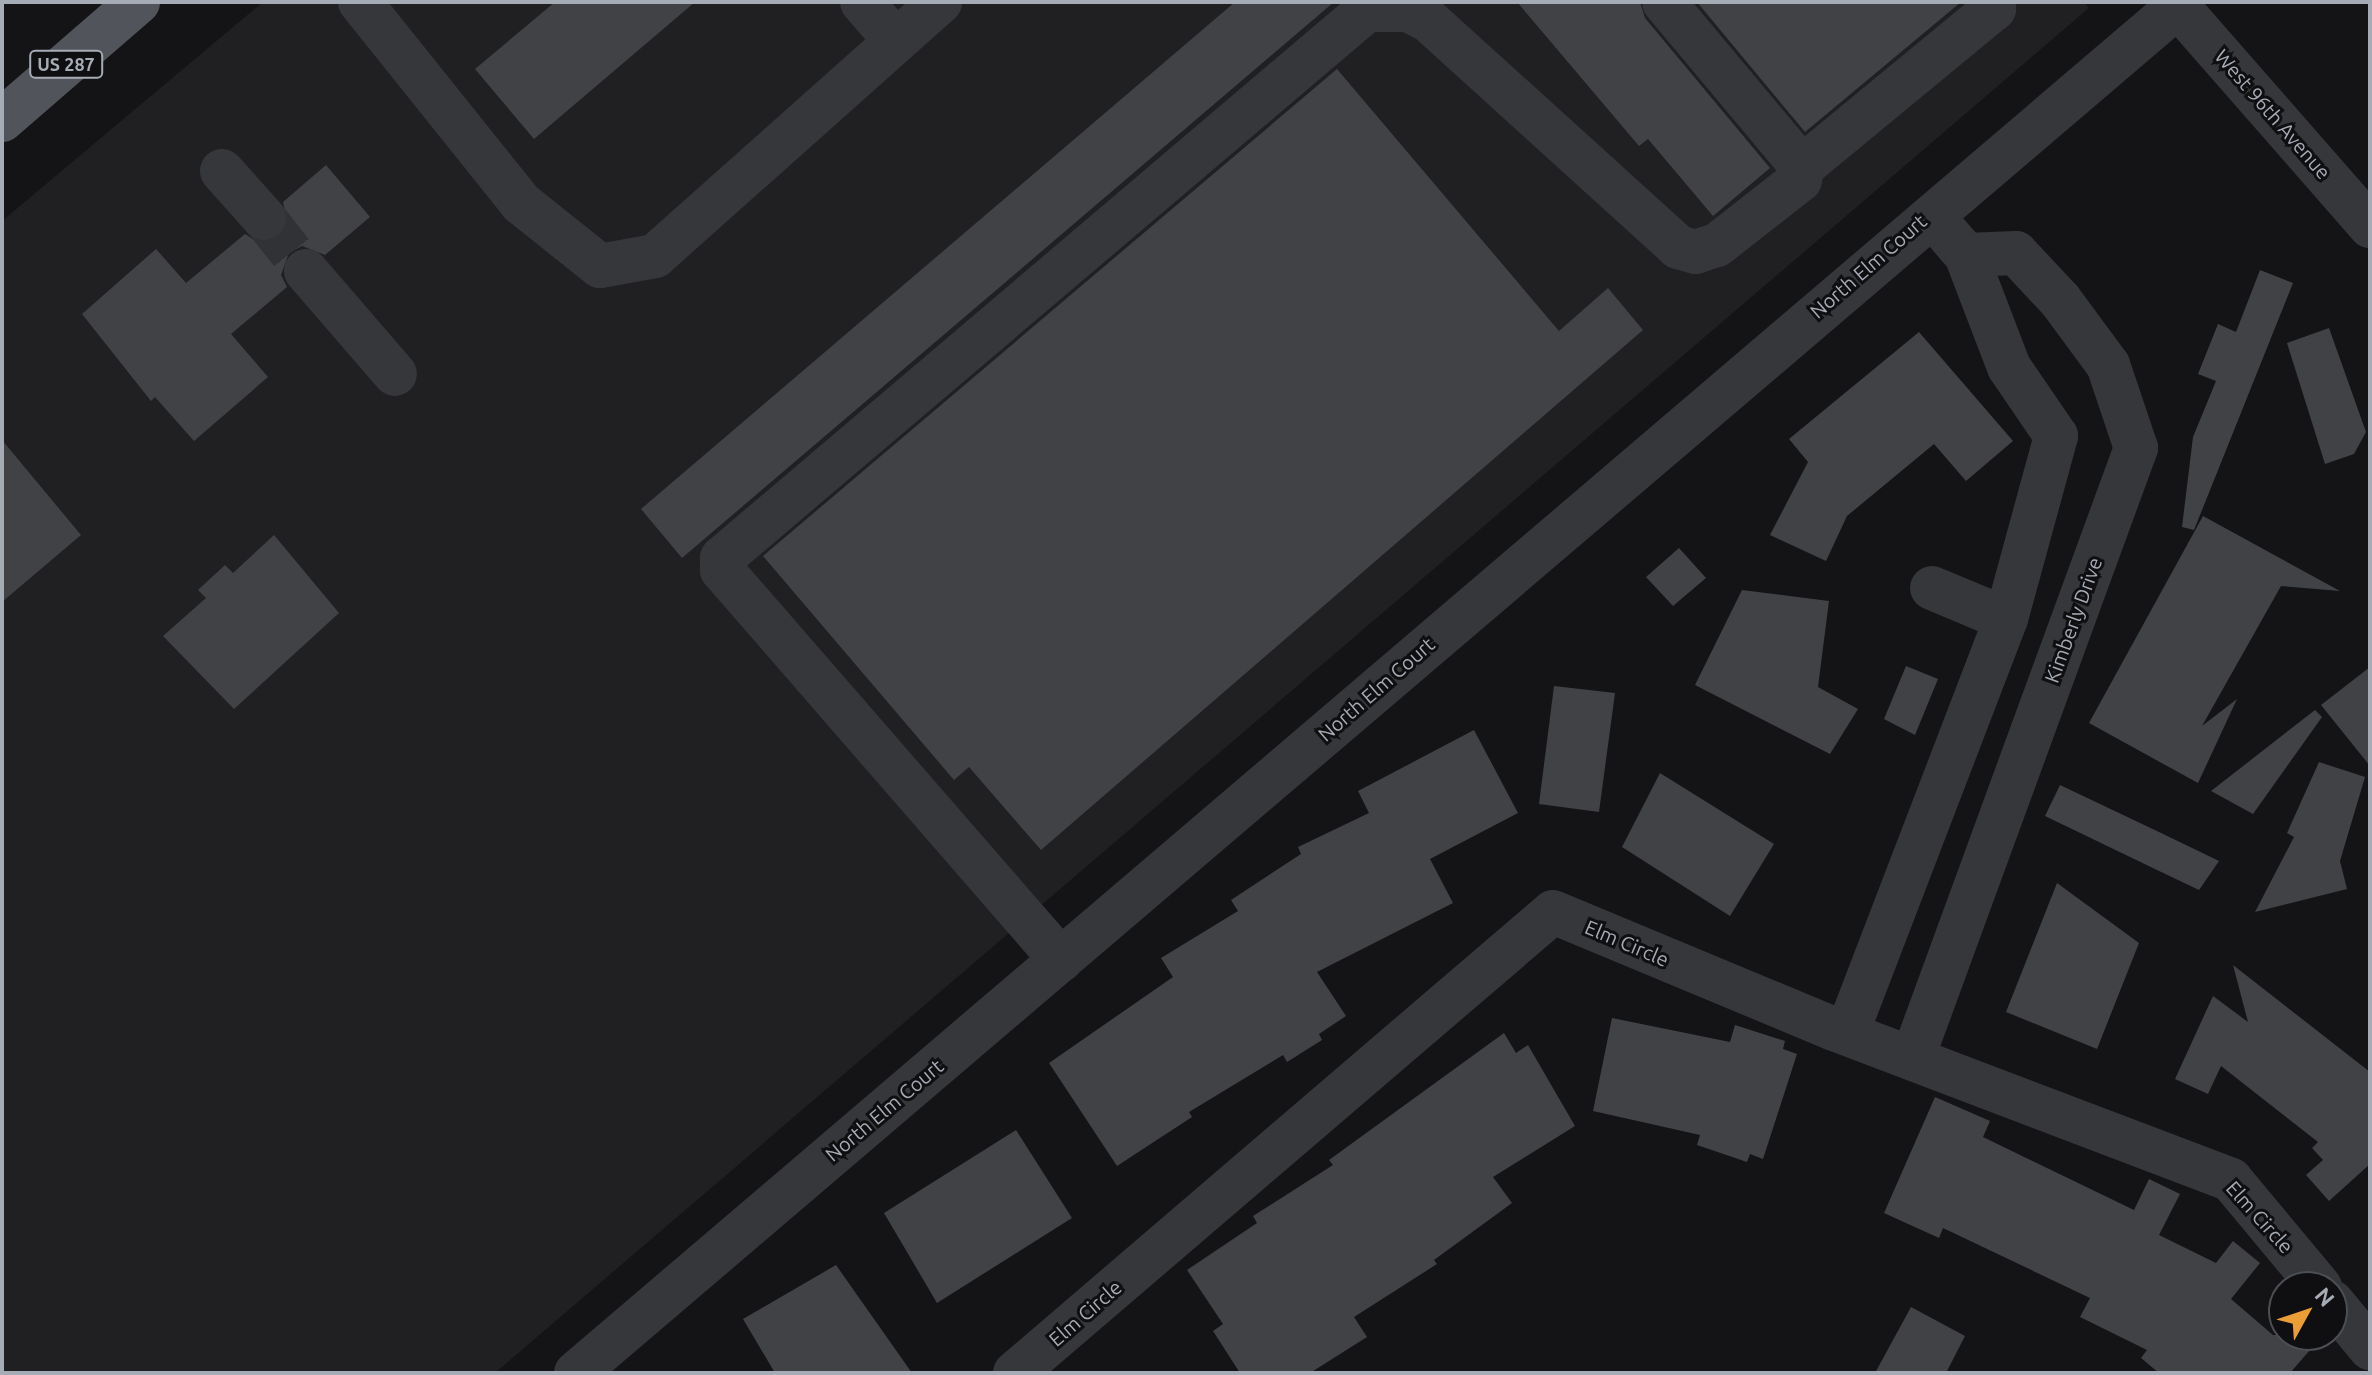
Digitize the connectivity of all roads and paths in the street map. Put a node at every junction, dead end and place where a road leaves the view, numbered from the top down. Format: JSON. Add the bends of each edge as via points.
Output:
{"nodes":[{"id":1,"x":360,"y":2,"type":"edge"},
{"id":2,"x":862,"y":2,"type":"edge"},
{"id":3,"x":940,"y":2,"type":"edge"},
{"id":4,"x":1664,"y":2,"type":"edge"},
{"id":5,"x":1988,"y":2,"type":"edge"},
{"id":6,"x":138,"y":4,"type":"edge"},
{"id":7,"x":2176,"y":4,"type":"edge"},
{"id":8,"x":895,"y":40,"type":"junction"},
{"id":9,"x":2,"y":120,"type":"edge"},
{"id":10,"x":1802,"y":167,"type":"junction"},
{"id":11,"x":222,"y":171,"type":"dead end"},
{"id":12,"x":1930,"y":213,"type":"junction"},
{"id":13,"x":264,"y":218,"type":"tunnel mouth"},
{"id":14,"x":2370,"y":226,"type":"edge"},
{"id":15,"x":1966,"y":255,"type":"junction"},
{"id":16,"x":306,"y":271,"type":"tunnel mouth"},
{"id":17,"x":395,"y":374,"type":"dead end"},
{"id":18,"x":1932,"y":588,"type":"dead end"},
{"id":19,"x":2006,"y":619,"type":"junction"},
{"id":20,"x":1061,"y":960,"type":"junction"},
{"id":21,"x":1847,"y":1033,"type":"junction"},
{"id":22,"x":1913,"y":1057,"type":"junction"},
{"id":23,"x":2307,"y":1271,"type":"edge"},
{"id":24,"x":2348,"y":1321,"type":"edge"},
{"id":25,"x":2370,"y":1348,"type":"edge"},
{"id":26,"x":576,"y":1373,"type":"edge"},
{"id":27,"x":1015,"y":1373,"type":"edge"}],
"edges":[{"from":1,"to":8,"type":"street","via":[[521,203],[600,266],[655,256]]},
{"from":2,"to":8,"type":"street"},
{"from":3,"to":8,"type":"street"},
{"from":4,"to":10,"type":"street"},
{"from":5,"to":10,"type":"street","via":[[1994,9]]},
{"from":6,"to":9,"type":"main road","number":"US 287"},
{"from":7,"to":12,"type":"street","name":"North Elm Court"},
{"from":7,"to":14,"type":"street","name":"West 96th Avenue"},
{"from":10,"to":20,"type":"street","via":[[1800,180],[1745,228],[1695,252],[1678,247],[1428,20],[1408,10],[1367,10],[722,558],[722,570]]},
{"from":11,"to":13,"type":"street"},
{"from":12,"to":15,"type":"street"},
{"from":12,"to":20,"type":"street","name":"North Elm Court"},
{"from":15,"to":19,"type":"street","via":[[2009,367],[2056,436]]},
{"from":15,"to":22,"type":"street","name":"Kimberly Drive","via":[[2016,253],[2060,300],[2108,365],[2136,448]]},
{"from":16,"to":17,"type":"street"},
{"from":18,"to":19,"type":"street"},
{"from":19,"to":21,"type":"street"},
{"from":20,"to":26,"type":"street","name":"North Elm Court"},
{"from":21,"to":22,"type":"street","name":"Elm Circle"},
{"from":21,"to":27,"type":"street","name":"Elm Circle","via":[[1553,912]]},
{"from":22,"to":23,"type":"street","name":"Elm Circle","via":[[2231,1180]]},
{"from":24,"to":25,"type":"street"}]}
